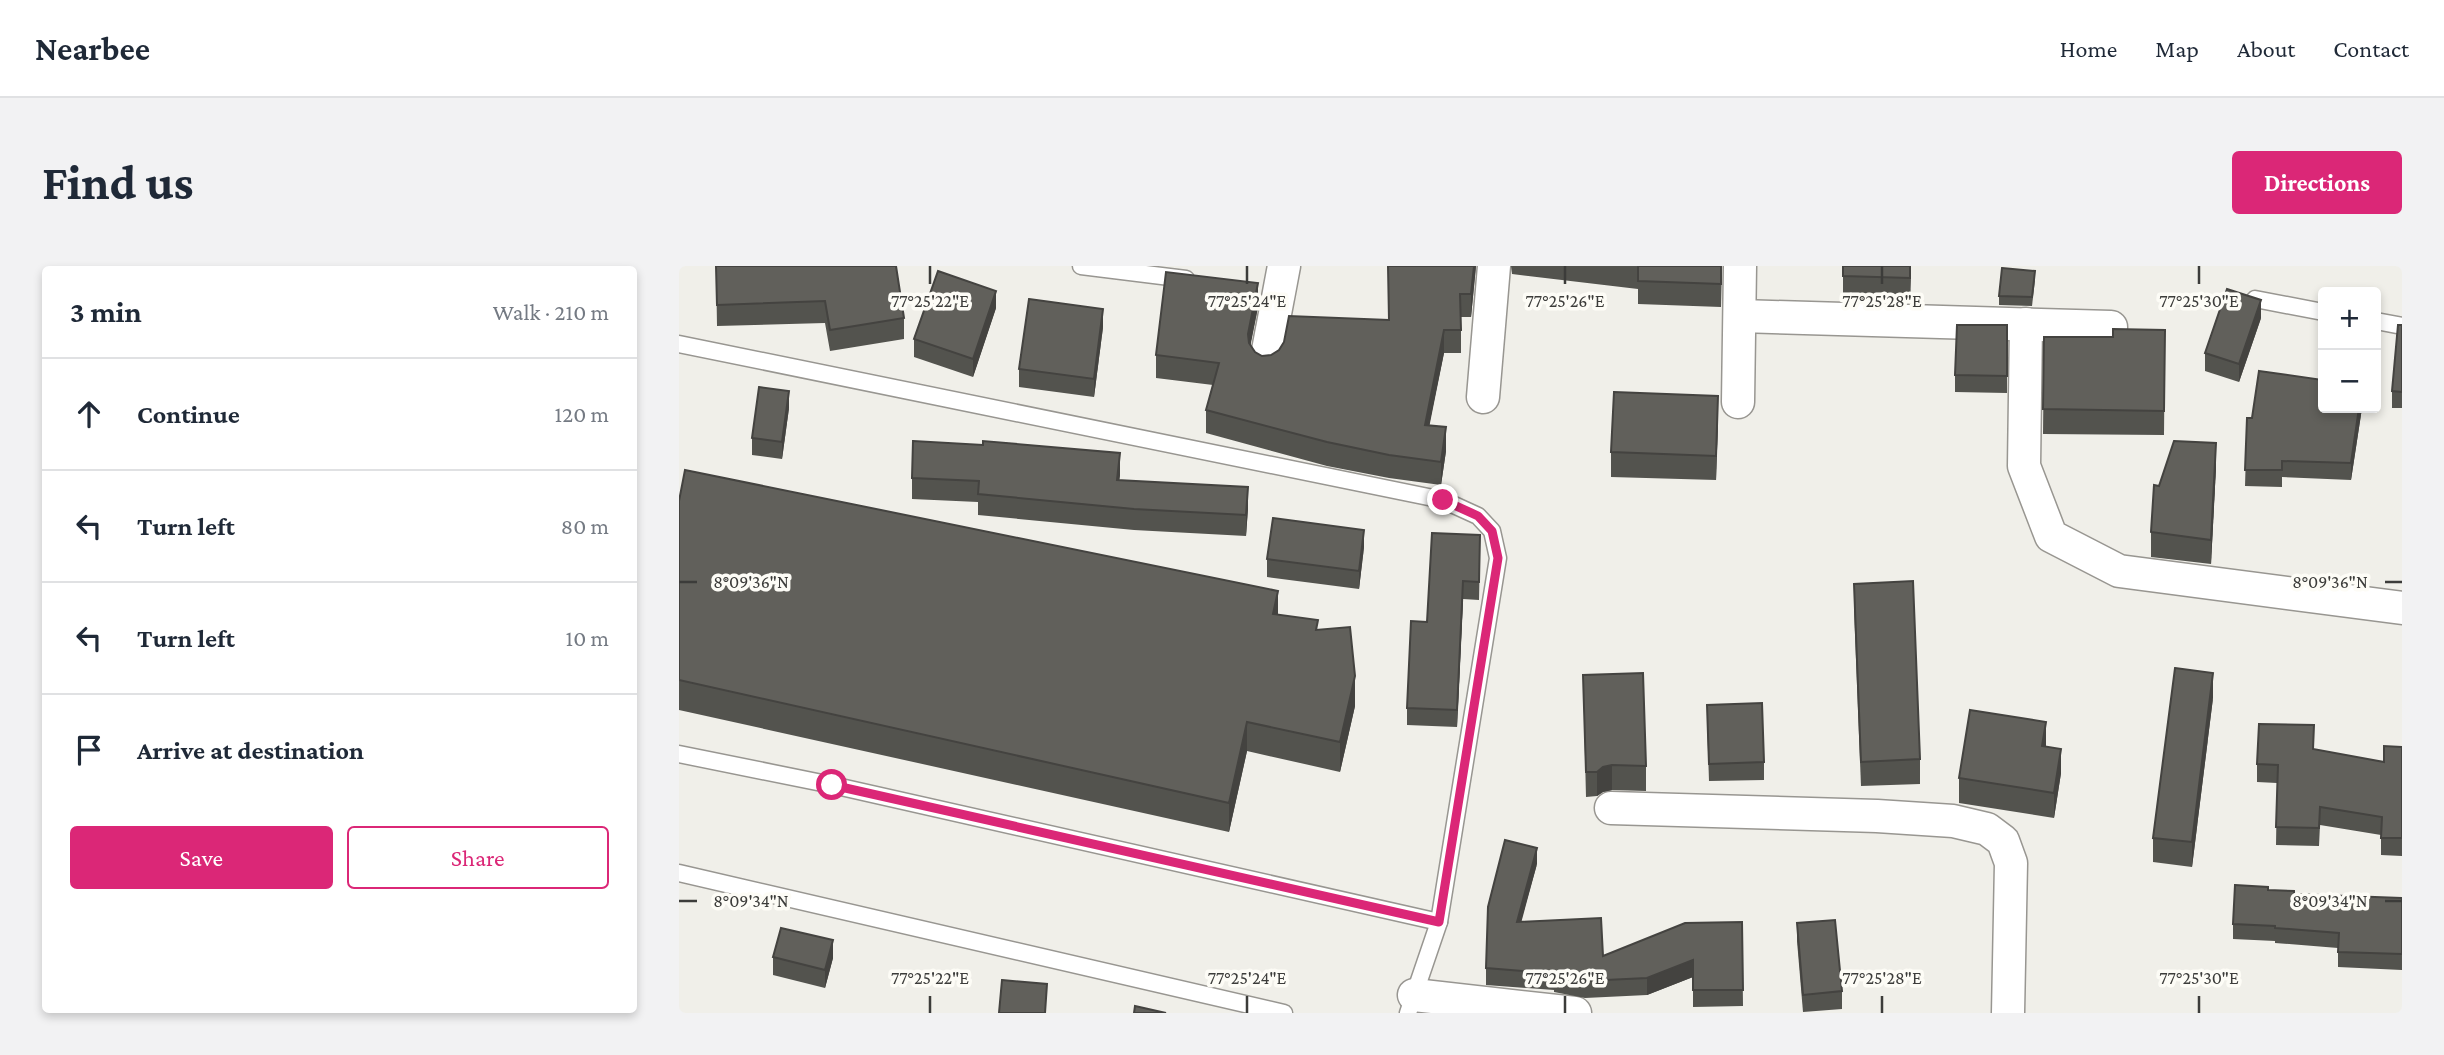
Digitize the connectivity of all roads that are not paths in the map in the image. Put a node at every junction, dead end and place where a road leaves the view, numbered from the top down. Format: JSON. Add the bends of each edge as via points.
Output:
{"nodes":[{"id":1,"x":1081,"y":266,"type":"edge"},
{"id":2,"x":1284,"y":266,"type":"edge"},
{"id":3,"x":1494,"y":266,"type":"edge"},
{"id":4,"x":1740,"y":266,"type":"edge"},
{"id":5,"x":1202,"y":280,"type":"edge"},
{"id":6,"x":2255,"y":299,"type":"edge"},
{"id":7,"x":2318,"y":311,"type":"edge"},
{"id":8,"x":1739,"y":316,"type":"junction"},
{"id":9,"x":2381,"y":322,"type":"edge"},
{"id":10,"x":2026,"y":324,"type":"junction"},
{"id":11,"x":2402,"y":326,"type":"edge"},
{"id":12,"x":2111,"y":327,"type":"edge"},
{"id":13,"x":679,"y":344,"type":"edge"},
{"id":14,"x":1266,"y":360,"type":"edge"},
{"id":15,"x":1483,"y":397,"type":"dead end"},
{"id":16,"x":1738,"y":402,"type":"dead end"},
{"id":17,"x":2402,"y":608,"type":"edge"},
{"id":18,"x":679,"y":754,"type":"edge"},
{"id":19,"x":1611,"y":808,"type":"dead end"},
{"id":20,"x":679,"y":873,"type":"edge"},
{"id":21,"x":1439,"y":922,"type":"junction"},
{"id":22,"x":1411,"y":1004,"type":"edge"},
{"id":23,"x":1285,"y":1013,"type":"edge"},
{"id":24,"x":1576,"y":1013,"type":"edge"},
{"id":25,"x":2008,"y":1013,"type":"edge"}],
"edges":[{"from":1,"to":5,"type":"lane"},
{"from":2,"to":14,"type":"street"},
{"from":3,"to":15,"type":"street"},
{"from":4,"to":8,"type":"street"},
{"from":6,"to":7,"type":"lane"},
{"from":8,"to":10,"type":"street"},
{"from":8,"to":16,"type":"street"},
{"from":9,"to":11,"type":"lane"},
{"from":10,"to":12,"type":"street"},
{"from":10,"to":17,"type":"street","via":[[2024,466],[2051,536],[2119,571]]},
{"from":13,"to":21,"type":"lane","via":[[1443,500],[1478,516],[1492,531],[1498,558]]},
{"from":18,"to":21,"type":"lane"},
{"from":19,"to":25,"type":"street","via":[[1877,816],[1952,821],[1987,829],[2003,841],[2011,863]]},
{"from":20,"to":23,"type":"lane"},
{"from":21,"to":22,"type":"lane"},
{"from":22,"to":24,"type":"street"}]}
